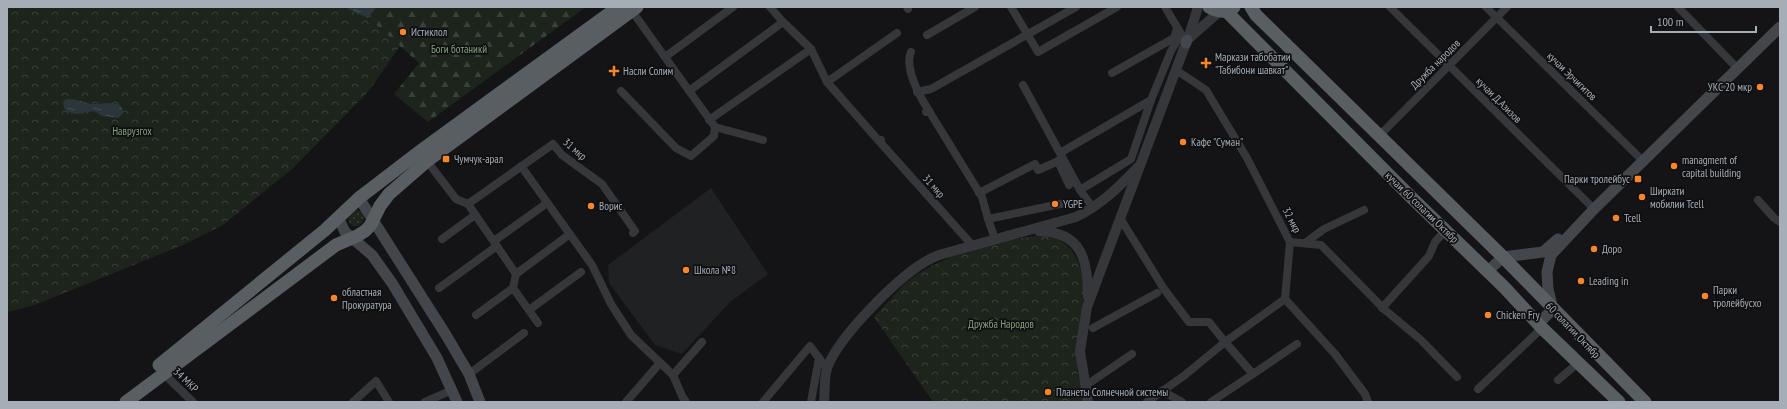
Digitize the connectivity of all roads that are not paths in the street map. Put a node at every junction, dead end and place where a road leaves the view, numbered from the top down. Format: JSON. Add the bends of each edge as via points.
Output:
{"nodes":[{"id":1,"x":618,"y":7,"type":"edge"},
{"id":2,"x":733,"y":7,"type":"edge"},
{"id":3,"x":975,"y":7,"type":"edge"},
{"id":4,"x":1011,"y":7,"type":"edge"},
{"id":5,"x":1076,"y":7,"type":"edge"},
{"id":6,"x":1117,"y":7,"type":"edge"},
{"id":7,"x":1165,"y":7,"type":"edge"},
{"id":8,"x":1198,"y":7,"type":"edge"},
{"id":9,"x":1251,"y":7,"type":"edge"},
{"id":10,"x":1390,"y":7,"type":"edge"},
{"id":11,"x":1486,"y":7,"type":"edge"},
{"id":12,"x":1507,"y":7,"type":"edge"},
{"id":13,"x":1678,"y":7,"type":"edge"},
{"id":14,"x":773,"y":8,"type":"edge"},
{"id":15,"x":635,"y":9,"type":"edge"},
{"id":16,"x":1222,"y":9,"type":"edge"},
{"id":17,"x":1496,"y":18,"type":"junction"},
{"id":18,"x":783,"y":22,"type":"junction"},
{"id":19,"x":1780,"y":26,"type":"edge"},
{"id":20,"x":897,"y":33,"type":"dead end"},
{"id":21,"x":927,"y":35,"type":"dead end"},
{"id":22,"x":1029,"y":35,"type":"junction"},
{"id":23,"x":1183,"y":37,"type":"junction"},
{"id":24,"x":811,"y":49,"type":"junction"},
{"id":25,"x":911,"y":52,"type":"dead end"},
{"id":26,"x":664,"y":57,"type":"junction"},
{"id":27,"x":1448,"y":66,"type":"junction"},
{"id":28,"x":1737,"y":68,"type":"junction"},
{"id":29,"x":1176,"y":70,"type":"junction"},
{"id":30,"x":1112,"y":73,"type":"dead end"},
{"id":31,"x":827,"y":82,"type":"junction"},
{"id":32,"x":1023,"y":85,"type":"dead end"},
{"id":33,"x":621,"y":91,"type":"dead end"},
{"id":34,"x":689,"y":91,"type":"junction"},
{"id":35,"x":917,"y":92,"type":"junction"},
{"id":36,"x":1151,"y":100,"type":"junction"},
{"id":37,"x":710,"y":120,"type":"junction"},
{"id":38,"x":715,"y":127,"type":"junction"},
{"id":39,"x":1382,"y":138,"type":"junction"},
{"id":40,"x":763,"y":140,"type":"dead end"},
{"id":41,"x":1060,"y":158,"type":"junction"},
{"id":42,"x":1372,"y":158,"type":"junction"},
{"id":43,"x":427,"y":161,"type":"junction"},
{"id":44,"x":1643,"y":161,"type":"junction"},
{"id":45,"x":521,"y":166,"type":"junction"},
{"id":46,"x":1139,"y":166,"type":"junction"},
{"id":47,"x":1419,"y":174,"type":"junction"},
{"id":48,"x":1069,"y":185,"type":"dead end"},
{"id":49,"x":1080,"y":190,"type":"junction"},
{"id":50,"x":1404,"y":190,"type":"junction"},
{"id":51,"x":979,"y":194,"type":"junction"},
{"id":52,"x":358,"y":198,"type":"junction"},
{"id":53,"x":1758,"y":200,"type":"dead end"},
{"id":54,"x":547,"y":203,"type":"junction"},
{"id":55,"x":1066,"y":203,"type":"dead end"},
{"id":56,"x":468,"y":204,"type":"junction"},
{"id":57,"x":1093,"y":208,"type":"junction"},
{"id":58,"x":1594,"y":209,"type":"junction"},
{"id":59,"x":1364,"y":210,"type":"dead end"},
{"id":60,"x":476,"y":215,"type":"junction"},
{"id":61,"x":338,"y":216,"type":"junction"},
{"id":62,"x":1120,"y":218,"type":"junction"},
{"id":63,"x":988,"y":219,"type":"junction"},
{"id":64,"x":372,"y":220,"type":"junction"},
{"id":65,"x":1780,"y":222,"type":"edge"},
{"id":66,"x":1027,"y":230,"type":"junction"},
{"id":67,"x":1445,"y":231,"type":"junction"},
{"id":68,"x":634,"y":232,"type":"dead end"},
{"id":69,"x":570,"y":234,"type":"junction"},
{"id":70,"x":351,"y":238,"type":"junction"},
{"id":71,"x":442,"y":239,"type":"dead end"},
{"id":72,"x":995,"y":239,"type":"junction"},
{"id":73,"x":1290,"y":242,"type":"junction"},
{"id":74,"x":495,"y":243,"type":"junction"},
{"id":75,"x":1305,"y":243,"type":"junction"},
{"id":76,"x":972,"y":245,"type":"junction"},
{"id":77,"x":1503,"y":257,"type":"junction"},
{"id":78,"x":1488,"y":271,"type":"junction"},
{"id":79,"x":581,"y":272,"type":"dead end"},
{"id":80,"x":516,"y":274,"type":"junction"},
{"id":81,"x":439,"y":288,"type":"dead end"},
{"id":82,"x":513,"y":288,"type":"junction"},
{"id":83,"x":1157,"y":293,"type":"dead end"},
{"id":84,"x":1285,"y":299,"type":"junction"},
{"id":85,"x":1087,"y":307,"type":"junction"},
{"id":86,"x":1382,"y":308,"type":"junction"},
{"id":87,"x":1553,"y":309,"type":"junction"},
{"id":88,"x":529,"y":310,"type":"junction"},
{"id":89,"x":476,"y":315,"type":"dead end"},
{"id":90,"x":538,"y":323,"type":"dead end"},
{"id":91,"x":1093,"y":328,"type":"dead end"},
{"id":92,"x":1538,"y":329,"type":"junction"},
{"id":93,"x":524,"y":333,"type":"dead end"},
{"id":94,"x":702,"y":342,"type":"dead end"},
{"id":95,"x":1225,"y":342,"type":"junction"},
{"id":96,"x":1297,"y":344,"type":"dead end"},
{"id":97,"x":1132,"y":354,"type":"dead end"},
{"id":98,"x":819,"y":358,"type":"junction"},
{"id":99,"x":660,"y":363,"type":"junction"},
{"id":100,"x":1578,"y":363,"type":"junction"},
{"id":101,"x":827,"y":369,"type":"junction"},
{"id":102,"x":160,"y":370,"type":"junction"},
{"id":103,"x":469,"y":374,"type":"junction"},
{"id":104,"x":1253,"y":374,"type":"junction"},
{"id":105,"x":673,"y":375,"type":"junction"},
{"id":106,"x":1457,"y":377,"type":"dead end"},
{"id":107,"x":1558,"y":380,"type":"dead end"},
{"id":108,"x":1085,"y":386,"type":"junction"},
{"id":109,"x":1478,"y":389,"type":"dead end"},
{"id":110,"x":452,"y":390,"type":"junction"},
{"id":111,"x":1162,"y":391,"type":"junction"},
{"id":112,"x":681,"y":400,"type":"edge"},
{"id":113,"x":115,"y":402,"type":"edge"},
{"id":114,"x":126,"y":402,"type":"edge"},
{"id":115,"x":193,"y":402,"type":"edge"},
{"id":116,"x":353,"y":402,"type":"edge"},
{"id":117,"x":389,"y":402,"type":"edge"},
{"id":118,"x":425,"y":402,"type":"edge"},
{"id":119,"x":458,"y":402,"type":"edge"},
{"id":120,"x":480,"y":402,"type":"edge"},
{"id":121,"x":626,"y":402,"type":"edge"},
{"id":122,"x":763,"y":402,"type":"edge"},
{"id":123,"x":811,"y":402,"type":"edge"},
{"id":124,"x":824,"y":402,"type":"edge"},
{"id":125,"x":1088,"y":402,"type":"edge"},
{"id":126,"x":1147,"y":402,"type":"edge"},
{"id":127,"x":1182,"y":402,"type":"edge"},
{"id":128,"x":1211,"y":402,"type":"edge"},
{"id":129,"x":1368,"y":402,"type":"edge"},
{"id":130,"x":1619,"y":402,"type":"edge"},
{"id":131,"x":1645,"y":402,"type":"edge"}],
"edges":[{"from":1,"to":52,"type":"highway"},
{"from":2,"to":26,"type":"street"},
{"from":3,"to":21,"type":"street"},
{"from":4,"to":22,"type":"street"},
{"from":5,"to":22,"type":"street"},
{"from":6,"to":22,"type":"street","via":[[1038,52]]},
{"from":7,"to":23,"type":"street"},
{"from":8,"to":23,"type":"street"},
{"from":9,"to":39,"type":"highway","name":"кучаи 60 солагии Октябр","via":[[1256,15]]},
{"from":10,"to":27,"type":"street","name":"кучаи Д.Азизов"},
{"from":11,"to":17,"type":"street","name":"кучаи Эрчигитов"},
{"from":12,"to":17,"type":"street","name":"Дружба народов"},
{"from":13,"to":28,"type":"street"},
{"from":14,"to":18,"type":"street","name":"31 мкр"},
{"from":15,"to":26,"type":"street"},
{"from":15,"to":43,"type":"highway"},
{"from":16,"to":23,"type":"street"},
{"from":16,"to":42,"type":"highway","name":"кучаи 60 солагии Октябр"},
{"from":17,"to":27,"type":"street","name":"Дружба народов"},
{"from":17,"to":44,"type":"street","name":"кучаи Эрчигитов"},
{"from":18,"to":24,"type":"street","name":"31 мкр"},
{"from":18,"to":34,"type":"street"},
{"from":19,"to":28,"type":"main road"},
{"from":20,"to":31,"type":"street"},
{"from":22,"to":35,"type":"street","via":[[931,89]]},
{"from":23,"to":29,"type":"street"},
{"from":23,"to":30,"type":"street","via":[[1174,38]]},
{"from":23,"to":36,"type":"street","via":[[1171,51]]},
{"from":24,"to":31,"type":"street","name":"31 мкр"},
{"from":24,"to":37,"type":"street"},
{"from":25,"to":35,"type":"street","via":[[908,58]]},
{"from":26,"to":34,"type":"street"},
{"from":27,"to":39,"type":"street","name":"Дружба народов"},
{"from":27,"to":58,"type":"street","name":"кучаи Д.Азизов"},
{"from":28,"to":44,"type":"main road"},
{"from":29,"to":46,"type":"street"},
{"from":29,"to":73,"type":"street","name":"32 мкр","via":[[1206,90],[1247,158]]},
{"from":31,"to":76,"type":"street","name":"31 мкр"},
{"from":32,"to":41,"type":"street"},
{"from":33,"to":38,"type":"street","via":[[676,148],[691,156],[714,136]]},
{"from":34,"to":37,"type":"street"},
{"from":35,"to":51,"type":"street"},
{"from":36,"to":41,"type":"street"},
{"from":36,"to":49,"type":"street","via":[[1131,159]]},
{"from":37,"to":38,"type":"street"},
{"from":38,"to":40,"type":"street"},
{"from":39,"to":42,"type":"highway","via":[[1374,145]]},
{"from":39,"to":47,"type":"highway","name":"кучаи 60 солагии Октябр"},
{"from":41,"to":48,"type":"street"},
{"from":41,"to":49,"type":"street"},
{"from":41,"to":51,"type":"street","via":[[1038,170],[1035,164]]},
{"from":42,"to":50,"type":"highway","name":"кучаи 60 солагии Октябр"},
{"from":43,"to":56,"type":"street","via":[[456,199]]},
{"from":43,"to":64,"type":"highway","via":[[389,194]]},
{"from":44,"to":58,"type":"main road"},
{"from":45,"to":54,"type":"street"},
{"from":45,"to":56,"type":"street","name":"31 мкр"},
{"from":45,"to":68,"type":"street","name":"31 мкр","via":[[553,144],[562,155],[602,184]]},
{"from":46,"to":57,"type":"street"},
{"from":46,"to":62,"type":"street"},
{"from":47,"to":50,"type":"highway","via":[[1416,187]]},
{"from":47,"to":77,"type":"highway","name":"кучаи 60 солагии Октябр"},
{"from":49,"to":57,"type":"street"},
{"from":50,"to":67,"type":"highway","name":"кучаи 60 солагии Октябр"},
{"from":51,"to":63,"type":"street"},
{"from":52,"to":61,"type":"highway"},
{"from":52,"to":64,"type":"main road"},
{"from":53,"to":65,"type":"street"},
{"from":54,"to":69,"type":"street"},
{"from":54,"to":74,"type":"street"},
{"from":55,"to":63,"type":"street"},
{"from":56,"to":60,"type":"street"},
{"from":57,"to":66,"type":"street","via":[[1076,217]]},
{"from":58,"to":77,"type":"main road","via":[[1543,252]]},
{"from":58,"to":87,"type":"main road","via":[[1551,256],[1548,289]]},
{"from":59,"to":75,"type":"street","via":[[1324,229]]},
{"from":60,"to":71,"type":"street"},
{"from":60,"to":74,"type":"street"},
{"from":61,"to":70,"type":"main road"},
{"from":61,"to":102,"type":"highway","via":[[325,230]]},
{"from":62,"to":85,"type":"street"},
{"from":62,"to":95,"type":"street","via":[[1164,289],[1189,322],[1209,322]]},
{"from":63,"to":72,"type":"street"},
{"from":64,"to":70,"type":"highway","via":[[364,231]]},
{"from":64,"to":103,"type":"main road"},
{"from":66,"to":72,"type":"street"},
{"from":66,"to":85,"type":"street","via":[[1063,234],[1080,251],[1088,277]]},
{"from":67,"to":78,"type":"highway","name":"кучаи 60 солагии Октябр"},
{"from":67,"to":86,"type":"street","via":[[1435,242],[1429,256]]},
{"from":69,"to":80,"type":"street"},
{"from":69,"to":99,"type":"street","via":[[592,265],[611,304],[631,335]]},
{"from":70,"to":102,"type":"highway","via":[[336,245]]},
{"from":70,"to":110,"type":"main road","via":[[372,255],[392,283],[437,358]]},
{"from":72,"to":76,"type":"street"},
{"from":73,"to":75,"type":"street","name":"32 мкр"},
{"from":73,"to":84,"type":"street"},
{"from":74,"to":80,"type":"street"},
{"from":74,"to":81,"type":"street"},
{"from":75,"to":86,"type":"street","name":"32 мкр","via":[[1321,245]]},
{"from":76,"to":101,"type":"street","via":[[932,258],[899,282],[854,327]]},
{"from":77,"to":78,"type":"main road"},
{"from":77,"to":87,"type":"highway","name":"60 солагии Октябр"},
{"from":78,"to":92,"type":"highway","name":"кучаи 60 солагии Октябр"},
{"from":79,"to":88,"type":"street"},
{"from":80,"to":82,"type":"street"},
{"from":82,"to":88,"type":"street"},
{"from":82,"to":89,"type":"street"},
{"from":83,"to":91,"type":"street"},
{"from":84,"to":95,"type":"street"},
{"from":84,"to":129,"type":"street","via":[[1335,354],[1365,394]]},
{"from":85,"to":108,"type":"street","via":[[1080,351]]},
{"from":86,"to":106,"type":"street","name":"32 мкр","via":[[1421,340]]},
{"from":87,"to":92,"type":"main road"},
{"from":87,"to":131,"type":"highway","name":"60 солагии Октябр"},
{"from":88,"to":90,"type":"street"},
{"from":92,"to":100,"type":"highway","name":"кучаи 60 солагии Октябр"},
{"from":92,"to":109,"type":"street"},
{"from":93,"to":103,"type":"street"},
{"from":94,"to":105,"type":"street"},
{"from":95,"to":104,"type":"street"},
{"from":95,"to":111,"type":"street"},
{"from":96,"to":104,"type":"street"},
{"from":97,"to":108,"type":"street"},
{"from":98,"to":101,"type":"street"},
{"from":98,"to":122,"type":"street","via":[[810,346]]},
{"from":98,"to":123,"type":"street"},
{"from":99,"to":105,"type":"street"},
{"from":99,"to":121,"type":"street"},
{"from":100,"to":107,"type":"street"},
{"from":100,"to":130,"type":"highway","name":"кучаи 60 солагии Октябр"},
{"from":101,"to":124,"type":"street"},
{"from":102,"to":113,"type":"highway"},
{"from":102,"to":114,"type":"highway"},
{"from":102,"to":115,"type":"street","name":"34 МКР"},
{"from":103,"to":120,"type":"main road"},
{"from":104,"to":128,"type":"street"},
{"from":105,"to":112,"type":"street"},
{"from":108,"to":125,"type":"street"},
{"from":110,"to":118,"type":"street"},
{"from":110,"to":119,"type":"main road"},
{"from":111,"to":126,"type":"street"},
{"from":111,"to":127,"type":"street"},
{"from":116,"to":117,"type":"street","via":[[376,381]]}]}
